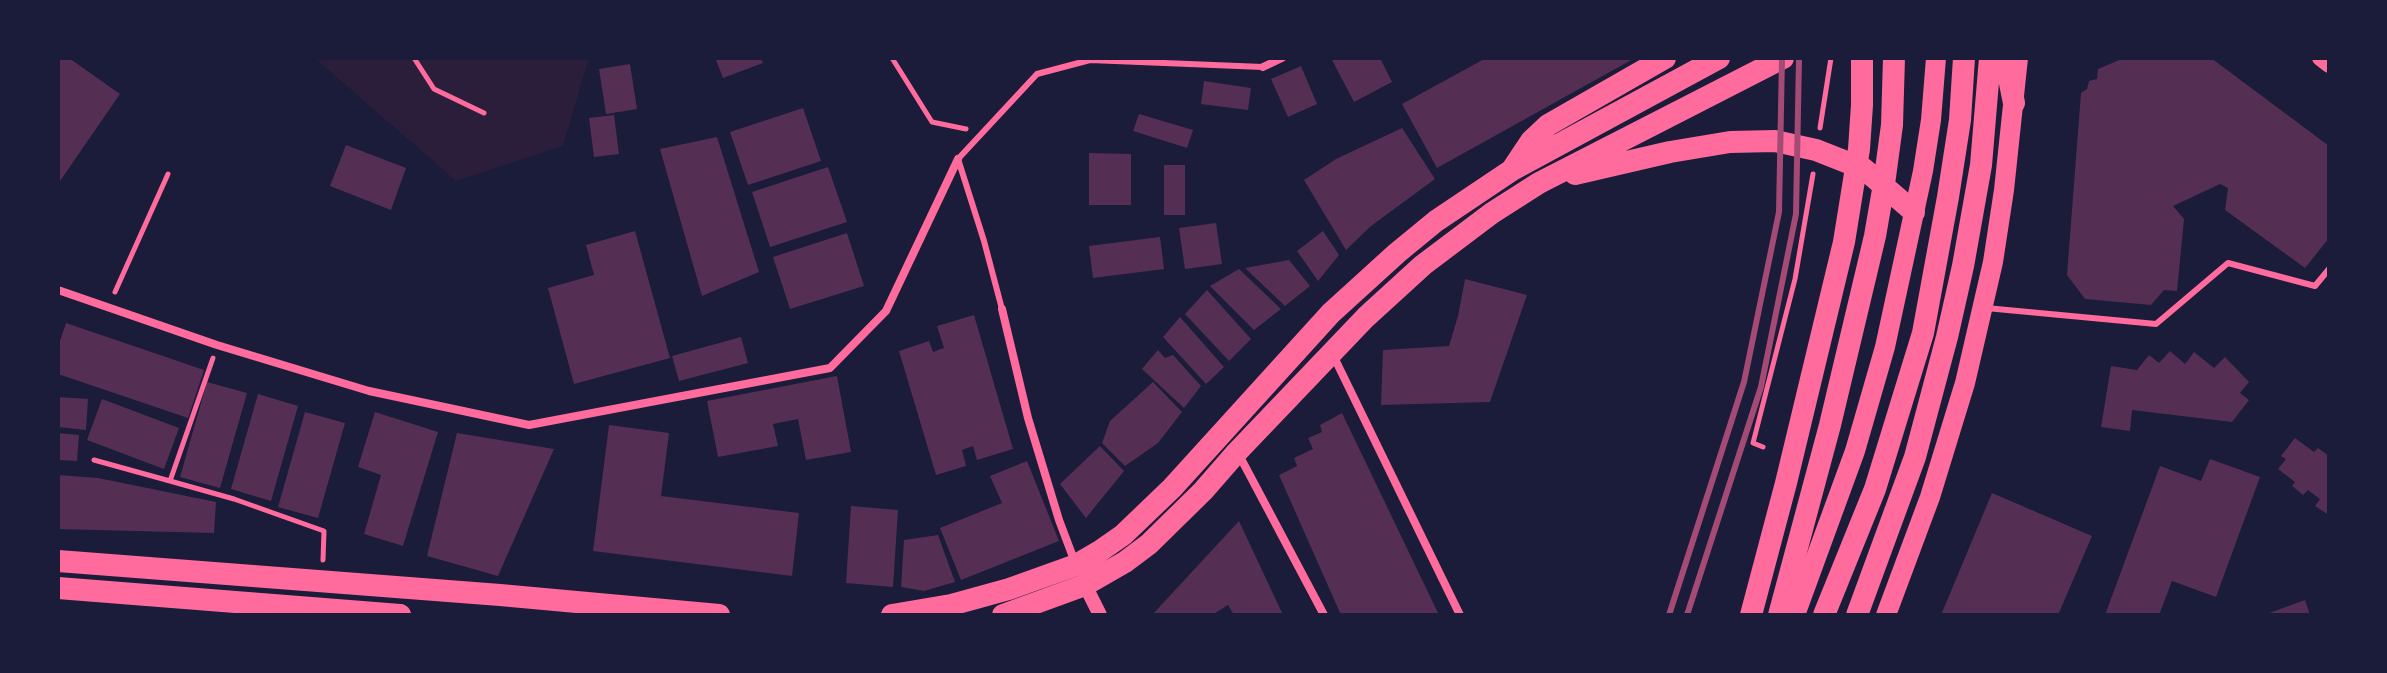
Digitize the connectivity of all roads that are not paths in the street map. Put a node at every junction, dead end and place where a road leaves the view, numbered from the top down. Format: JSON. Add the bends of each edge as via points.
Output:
{"nodes":[{"id":1,"x":1282,"y":58,"type":"edge"},
{"id":2,"x":1665,"y":58,"type":"edge"},
{"id":3,"x":1719,"y":58,"type":"edge"},
{"id":4,"x":1783,"y":58,"type":"edge"},
{"id":5,"x":1862,"y":58,"type":"edge"},
{"id":6,"x":1894,"y":58,"type":"edge"},
{"id":7,"x":1936,"y":58,"type":"edge"},
{"id":8,"x":1964,"y":58,"type":"edge"},
{"id":9,"x":1990,"y":58,"type":"edge"},
{"id":10,"x":2005,"y":58,"type":"edge"},
{"id":11,"x":2018,"y":58,"type":"edge"},
{"id":12,"x":2033,"y":58,"type":"edge"},
{"id":13,"x":2320,"y":58,"type":"edge"},
{"id":14,"x":1646,"y":64,"type":"edge"},
{"id":15,"x":2329,"y":65,"type":"edge"},
{"id":16,"x":1263,"y":67,"type":"joint"},
{"id":17,"x":2014,"y":103,"type":"junction"},
{"id":18,"x":958,"y":159,"type":"junction"},
{"id":19,"x":1512,"y":170,"type":"junction"},
{"id":20,"x":1923,"y":171,"type":"junction"},
{"id":21,"x":1539,"y":183,"type":"junction"},
{"id":22,"x":2004,"y":190,"type":"junction"},
{"id":23,"x":1914,"y":212,"type":"junction"},
{"id":24,"x":2329,"y":269,"type":"edge"},
{"id":25,"x":58,"y":290,"type":"edge"},
{"id":26,"x":1982,"y":307,"type":"junction"},
{"id":27,"x":1002,"y":309,"type":"joint"},
{"id":28,"x":1332,"y":352,"type":"junction"},
{"id":29,"x":1237,"y":452,"type":"junction"},
{"id":30,"x":58,"y":561,"type":"edge"},
{"id":31,"x":1076,"y":565,"type":"junction"},
{"id":32,"x":1085,"y":585,"type":"junction"},
{"id":33,"x":58,"y":588,"type":"edge"},
{"id":34,"x":400,"y":615,"type":"edge"},
{"id":35,"x":719,"y":615,"type":"edge"},
{"id":36,"x":892,"y":615,"type":"edge"},
{"id":37,"x":1003,"y":615,"type":"edge"},
{"id":38,"x":1100,"y":615,"type":"edge"},
{"id":39,"x":1324,"y":615,"type":"edge"},
{"id":40,"x":1460,"y":615,"type":"edge"},
{"id":41,"x":1751,"y":615,"type":"edge"},
{"id":42,"x":1779,"y":615,"type":"edge"},
{"id":43,"x":1795,"y":615,"type":"edge"},
{"id":44,"x":1824,"y":615,"type":"edge"},
{"id":45,"x":1857,"y":615,"type":"edge"},
{"id":46,"x":1886,"y":615,"type":"edge"}],
"edges":[{"from":1,"to":16,"type":"street"},
{"from":2,"to":14,"type":"highway"},
{"from":3,"to":19,"type":"highway"},
{"from":4,"to":21,"type":"highway"},
{"from":5,"to":41,"type":"highway","via":[[1859,149],[1844,242]]},
{"from":6,"to":42,"type":"highway","via":[[1892,125],[1875,236]]},
{"from":7,"to":20,"type":"main road"},
{"from":8,"to":44,"type":"highway","via":[[1960,120],[1923,333],[1875,489]]},
{"from":9,"to":45,"type":"highway","via":[[1981,165],[1947,337],[1915,457]]},
{"from":10,"to":17,"type":"highway"},
{"from":11,"to":17,"type":"main road"},
{"from":12,"to":17,"type":"main road"},
{"from":13,"to":15,"type":"main road"},
{"from":14,"to":19,"type":"highway","via":[[1548,125]]},
{"from":16,"to":18,"type":"lane","via":[[1090,60],[1037,74]]},
{"from":17,"to":22,"type":"main road"},
{"from":18,"to":25,"type":"street","via":[[886,311],[830,368],[529,425],[369,391]]},
{"from":18,"to":27,"type":"lane"},
{"from":19,"to":31,"type":"highway","via":[[1436,221],[1367,280],[1302,343],[1147,513]]},
{"from":20,"to":22,"type":"main road","via":[[1943,145],[1969,143],[1990,160]]},
{"from":20,"to":23,"type":"main road"},
{"from":21,"to":23,"type":"highway","via":[[1670,152],[1775,141],[1864,169]]},
{"from":21,"to":28,"type":"highway","via":[[1423,265]]},
{"from":22,"to":26,"type":"main road"},
{"from":23,"to":43,"type":"main road","via":[[1871,398]]},
{"from":24,"to":26,"type":"lane","via":[[2315,286],[2228,263],[2156,324]]},
{"from":26,"to":46,"type":"main road","via":[[1951,433]]},
{"from":27,"to":31,"type":"street","via":[[1028,418]]},
{"from":28,"to":29,"type":"highway"},
{"from":28,"to":40,"type":"street"},
{"from":29,"to":32,"type":"highway","via":[[1149,544]]},
{"from":29,"to":39,"type":"street"},
{"from":30,"to":35,"type":"highway"},
{"from":31,"to":32,"type":"street"},
{"from":31,"to":36,"type":"highway","via":[[977,599]]},
{"from":32,"to":37,"type":"highway"},
{"from":32,"to":38,"type":"street"},
{"from":33,"to":34,"type":"highway"}]}
